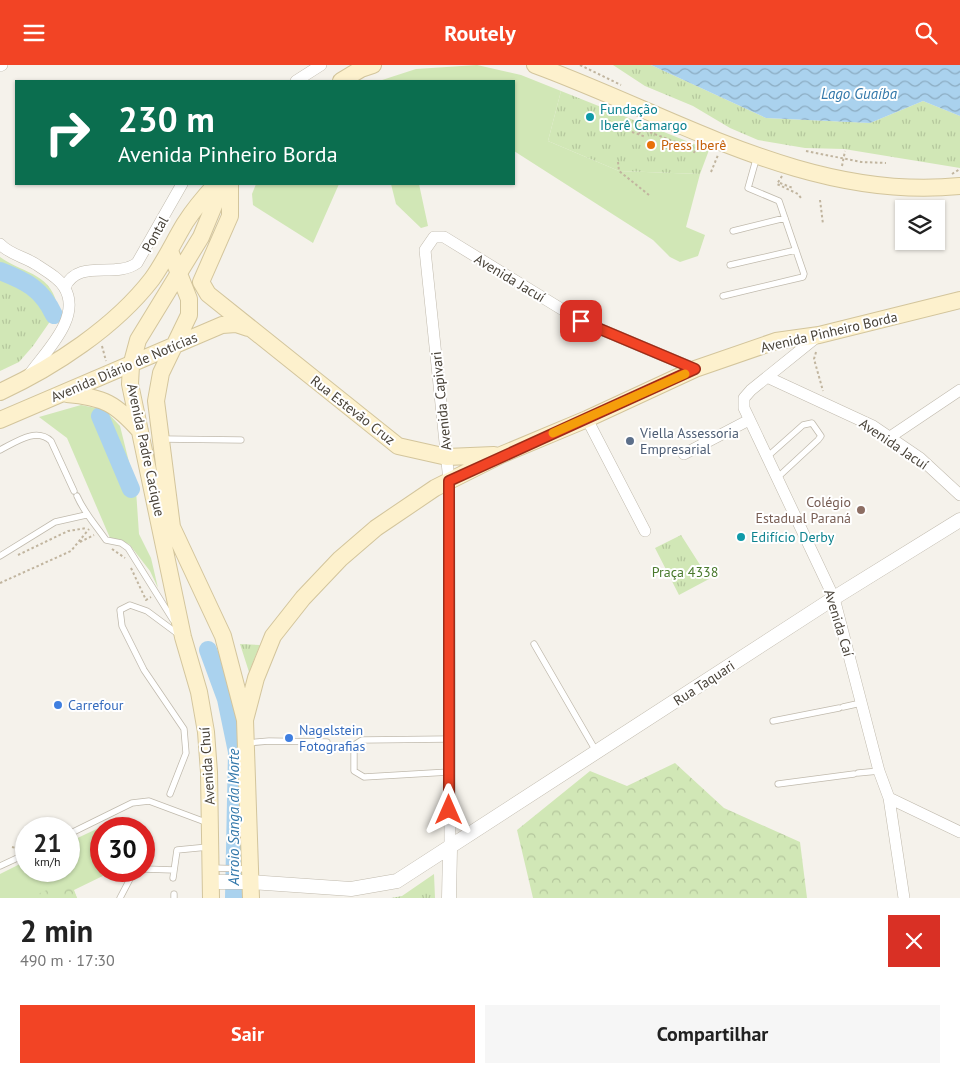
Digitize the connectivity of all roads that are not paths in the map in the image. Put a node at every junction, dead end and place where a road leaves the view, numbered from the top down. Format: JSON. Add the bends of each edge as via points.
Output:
{"nodes":[{"id":1,"x":321,"y":65,"type":"edge"},
{"id":2,"x":373,"y":65,"type":"edge"},
{"id":3,"x":535,"y":65,"type":"edge"},
{"id":4,"x":298,"y":80,"type":"edge"},
{"id":5,"x":343,"y":80,"type":"edge"},
{"id":6,"x":758,"y":155,"type":"junction"},
{"id":7,"x":956,"y":179,"type":"edge"},
{"id":8,"x":181,"y":185,"type":"edge"},
{"id":9,"x":215,"y":185,"type":"edge"},
{"id":10,"x":223,"y":185,"type":"edge"},
{"id":11,"x":230,"y":185,"type":"edge"},
{"id":12,"x":785,"y":218,"type":"junction"},
{"id":13,"x":733,"y":231,"type":"dead end"},
{"id":14,"x":434,"y":237,"type":"joint"},
{"id":15,"x":0,"y":244,"type":"edge"},
{"id":16,"x":796,"y":250,"type":"junction"},
{"id":17,"x":170,"y":251,"type":"junction"},
{"id":18,"x":730,"y":265,"type":"dead end"},
{"id":19,"x":179,"y":273,"type":"junction"},
{"id":20,"x":65,"y":287,"type":"junction"},
{"id":21,"x":723,"y":296,"type":"dead end"},
{"id":22,"x":960,"y":300,"type":"edge"},
{"id":23,"x":250,"y":329,"type":"junction"},
{"id":24,"x":820,"y":335,"type":"junction"},
{"id":25,"x":172,"y":346,"type":"junction"},
{"id":26,"x":131,"y":366,"type":"junction"},
{"id":27,"x":695,"y":369,"type":"junction"},
{"id":28,"x":767,"y":377,"type":"junction"},
{"id":29,"x":25,"y":380,"type":"junction"},
{"id":30,"x":960,"y":390,"type":"edge"},
{"id":31,"x":0,"y":391,"type":"edge"},
{"id":32,"x":63,"y":393,"type":"junction"},
{"id":33,"x":587,"y":419,"type":"junction"},
{"id":34,"x":0,"y":420,"type":"edge"},
{"id":35,"x":749,"y":420,"type":"junction"},
{"id":36,"x":141,"y":433,"type":"junction"},
{"id":37,"x":890,"y":437,"type":"junction"},
{"id":38,"x":162,"y":439,"type":"junction"},
{"id":39,"x":241,"y":440,"type":"dead end"},
{"id":40,"x":0,"y":450,"type":"edge"},
{"id":41,"x":684,"y":454,"type":"dead end"},
{"id":42,"x":501,"y":455,"type":"junction"},
{"id":43,"x":447,"y":457,"type":"junction"},
{"id":44,"x":767,"y":457,"type":"junction"},
{"id":45,"x":777,"y":478,"type":"junction"},
{"id":46,"x":449,"y":481,"type":"junction"},
{"id":47,"x":960,"y":495,"type":"edge"},
{"id":48,"x":86,"y":515,"type":"junction"},
{"id":49,"x":960,"y":520,"type":"edge"},
{"id":50,"x":645,"y":531,"type":"dead end"},
{"id":51,"x":0,"y":556,"type":"edge"},
{"id":52,"x":834,"y":598,"type":"junction"},
{"id":53,"x":183,"y":637,"type":"junction"},
{"id":54,"x":534,"y":644,"type":"dead end"},
{"id":55,"x":861,"y":703,"type":"junction"},
{"id":56,"x":245,"y":720,"type":"junction"},
{"id":57,"x":773,"y":721,"type":"dead end"},
{"id":58,"x":449,"y":739,"type":"junction"},
{"id":59,"x":328,"y":742,"type":"dead end"},
{"id":60,"x":247,"y":743,"type":"junction"},
{"id":61,"x":597,"y":753,"type":"junction"},
{"id":62,"x":879,"y":771,"type":"junction"},
{"id":63,"x":449,"y":772,"type":"junction"},
{"id":64,"x":778,"y":784,"type":"dead end"},
{"id":65,"x":170,"y":794,"type":"dead end"},
{"id":66,"x":889,"y":799,"type":"junction"},
{"id":67,"x":211,"y":824,"type":"junction"},
{"id":68,"x":80,"y":829,"type":"edge"},
{"id":69,"x":960,"y":832,"type":"edge"},
{"id":70,"x":211,"y":847,"type":"junction"},
{"id":71,"x":450,"y":849,"type":"junction"},
{"id":72,"x":15,"y":859,"type":"edge"},
{"id":73,"x":0,"y":866,"type":"edge"},
{"id":74,"x":155,"y":869,"type":"edge"},
{"id":75,"x":174,"y":870,"type":"junction"},
{"id":76,"x":173,"y":878,"type":"dead end"},
{"id":77,"x":232,"y":880,"type":"edge"},
{"id":78,"x":128,"y":882,"type":"edge"},
{"id":79,"x":120,"y":898,"type":"edge"},
{"id":80,"x":449,"y":898,"type":"edge"},
{"id":81,"x":904,"y":898,"type":"edge"}],
"edges":[{"from":1,"to":4,"type":"street"},
{"from":2,"to":5,"type":"main road"},
{"from":3,"to":6,"type":"main road","via":[[686,139],[724,141]]},
{"from":6,"to":7,"type":"main road","via":[[845,180],[896,186]]},
{"from":6,"to":12,"type":"lane","via":[[748,187],[779,201]]},
{"from":8,"to":20,"type":"street","name":"Pontal","via":[[137,263],[130,269],[82,271],[74,275]]},
{"from":9,"to":17,"type":"main road","name":"Avenida Diário de Notícias","via":[[186,222]]},
{"from":10,"to":19,"type":"main road","name":"Avenida Padre Cacique","via":[[201,237]]},
{"from":11,"to":23,"type":"main road","name":"Rua Estevão Cruz","via":[[230,216],[201,283],[208,294]]},
{"from":12,"to":13,"type":"lane"},
{"from":12,"to":16,"type":"lane"},
{"from":14,"to":27,"type":"street","name":"Avenida Jacuí","via":[[444,237],[581,321]]},
{"from":14,"to":43,"type":"street","name":"Avenida Capivari","via":[[425,250]]},
{"from":15,"to":20,"type":"street","via":[[36,263]]},
{"from":16,"to":18,"type":"lane"},
{"from":16,"to":21,"type":"lane","via":[[804,274],[800,280]]},
{"from":17,"to":19,"type":"main road","name":"Avenida Padre Cacique"},
{"from":17,"to":29,"type":"main road","name":"Avenida Diário de Notícias","via":[[136,298],[58,361]]},
{"from":19,"to":25,"type":"main road","name":"Avenida Padre Cacique","via":[[188,299],[189,315]]},
{"from":19,"to":26,"type":"main road","name":"Avenida Padre Cacique","via":[[138,340]]},
{"from":20,"to":29,"type":"street","via":[[70,308],[68,318]]},
{"from":22,"to":24,"type":"main road","name":"Avenida Pinheiro Borda"},
{"from":23,"to":25,"type":"main road","name":"Avenida Diário de Notícias","via":[[236,324],[222,325]]},
{"from":23,"to":43,"type":"main road","name":"Rua Estevão Cruz","via":[[398,446]]},
{"from":24,"to":27,"type":"main road","name":"Avenida Pinheiro Borda","via":[[776,341]]},
{"from":24,"to":28,"type":"street","name":"Avenida Caí"},
{"from":25,"to":26,"type":"main road","name":"Avenida Diário de Notícias"},
{"from":25,"to":38,"type":"main road","name":"Avenida Padre Cacique","via":[[161,373],[156,401]]},
{"from":26,"to":32,"type":"main road","name":"Avenida Diário de Notícias"},
{"from":26,"to":36,"type":"main road","name":"Avenida Padre Cacique","via":[[130,385]]},
{"from":27,"to":33,"type":"main road","name":"Avenida Pinheiro Borda"},
{"from":28,"to":35,"type":"street","name":"Avenida Caí","via":[[744,398]]},
{"from":28,"to":37,"type":"street","name":"Avenida Jacuí"},
{"from":29,"to":31,"type":"main road","name":"Avenida Diário de Notícias"},
{"from":30,"to":37,"type":"street"},
{"from":32,"to":34,"type":"main road","name":"Avenida Diário de Notícias"},
{"from":32,"to":36,"type":"main road","via":[[94,396],[109,402],[124,413]]},
{"from":33,"to":42,"type":"main road","name":"Avenida Pinheiro Borda"},
{"from":33,"to":50,"type":"street"},
{"from":35,"to":41,"type":"street"},
{"from":35,"to":44,"type":"street","name":"Avenida Caí"},
{"from":36,"to":53,"type":"main road","name":"Avenida Padre Cacique"},
{"from":37,"to":47,"type":"street","name":"Avenida Jacuí","via":[[920,458]]},
{"from":38,"to":39,"type":"lane"},
{"from":38,"to":56,"type":"main road","name":"Avenida Padre Cacique","via":[[172,527],[222,636]]},
{"from":40,"to":48,"type":"lane","via":[[36,434],[44,435],[51,441]]},
{"from":42,"to":43,"type":"main road","name":"Rua Estevão Cruz"},
{"from":42,"to":46,"type":"main road","name":"Avenida Pinheiro Borda"},
{"from":43,"to":46,"type":"street","name":"Avenida Capivari"},
{"from":44,"to":45,"type":"street","name":"Avenida Caí"},
{"from":44,"to":45,"type":"lane","via":[[808,423],[812,423],[820,433],[818,440]]},
{"from":45,"to":52,"type":"street","name":"Avenida Caí"},
{"from":46,"to":56,"type":"main road","name":"Avenida Pinheiro Borda","via":[[376,528],[340,559],[303,598],[273,636],[256,677]]},
{"from":46,"to":58,"type":"street","name":"Avenida Capivari"},
{"from":48,"to":51,"type":"lane","via":[[55,522]]},
{"from":48,"to":53,"type":"lane","via":[[106,539],[128,547]]},
{"from":49,"to":52,"type":"street","name":"Rua Taquari"},
{"from":52,"to":55,"type":"street","name":"Avenida Caí"},
{"from":52,"to":61,"type":"street","name":"Rua Taquari"},
{"from":53,"to":65,"type":"lane","via":[[147,611],[130,605],[120,610],[122,626],[144,670],[184,729],[186,753]]},
{"from":53,"to":67,"type":"main road","name":"Avenida Chuí","via":[[199,692],[206,732]]},
{"from":54,"to":61,"type":"lane"},
{"from":55,"to":57,"type":"lane"},
{"from":55,"to":62,"type":"street","name":"Avenida Caí"},
{"from":56,"to":60,"type":"main road"},
{"from":58,"to":63,"type":"street","name":"Avenida Capivari"},
{"from":58,"to":63,"type":"lane","via":[[362,739],[354,745],[354,771],[364,777]]},
{"from":59,"to":60,"type":"lane"},
{"from":60,"to":77,"type":"main road"},
{"from":61,"to":71,"type":"street","name":"Rua Taquari"},
{"from":62,"to":64,"type":"lane"},
{"from":62,"to":66,"type":"street","name":"Avenida Caí"},
{"from":63,"to":71,"type":"street","name":"Avenida Capivari"},
{"from":66,"to":69,"type":"street"},
{"from":66,"to":81,"type":"street","name":"Avenida Caí"},
{"from":67,"to":68,"type":"lane","via":[[149,801],[132,803]]},
{"from":67,"to":70,"type":"main road","name":"Avenida Chuí"},
{"from":70,"to":75,"type":"lane","via":[[177,850]]},
{"from":70,"to":77,"type":"main road","name":"Avenida Chuí"},
{"from":71,"to":77,"type":"street","name":"Rua Taquari","via":[[397,881],[360,888]]},
{"from":71,"to":80,"type":"street","name":"Avenida Capivari"},
{"from":72,"to":73,"type":"lane"},
{"from":74,"to":75,"type":"lane"},
{"from":75,"to":76,"type":"lane"},
{"from":78,"to":79,"type":"lane"}]}
